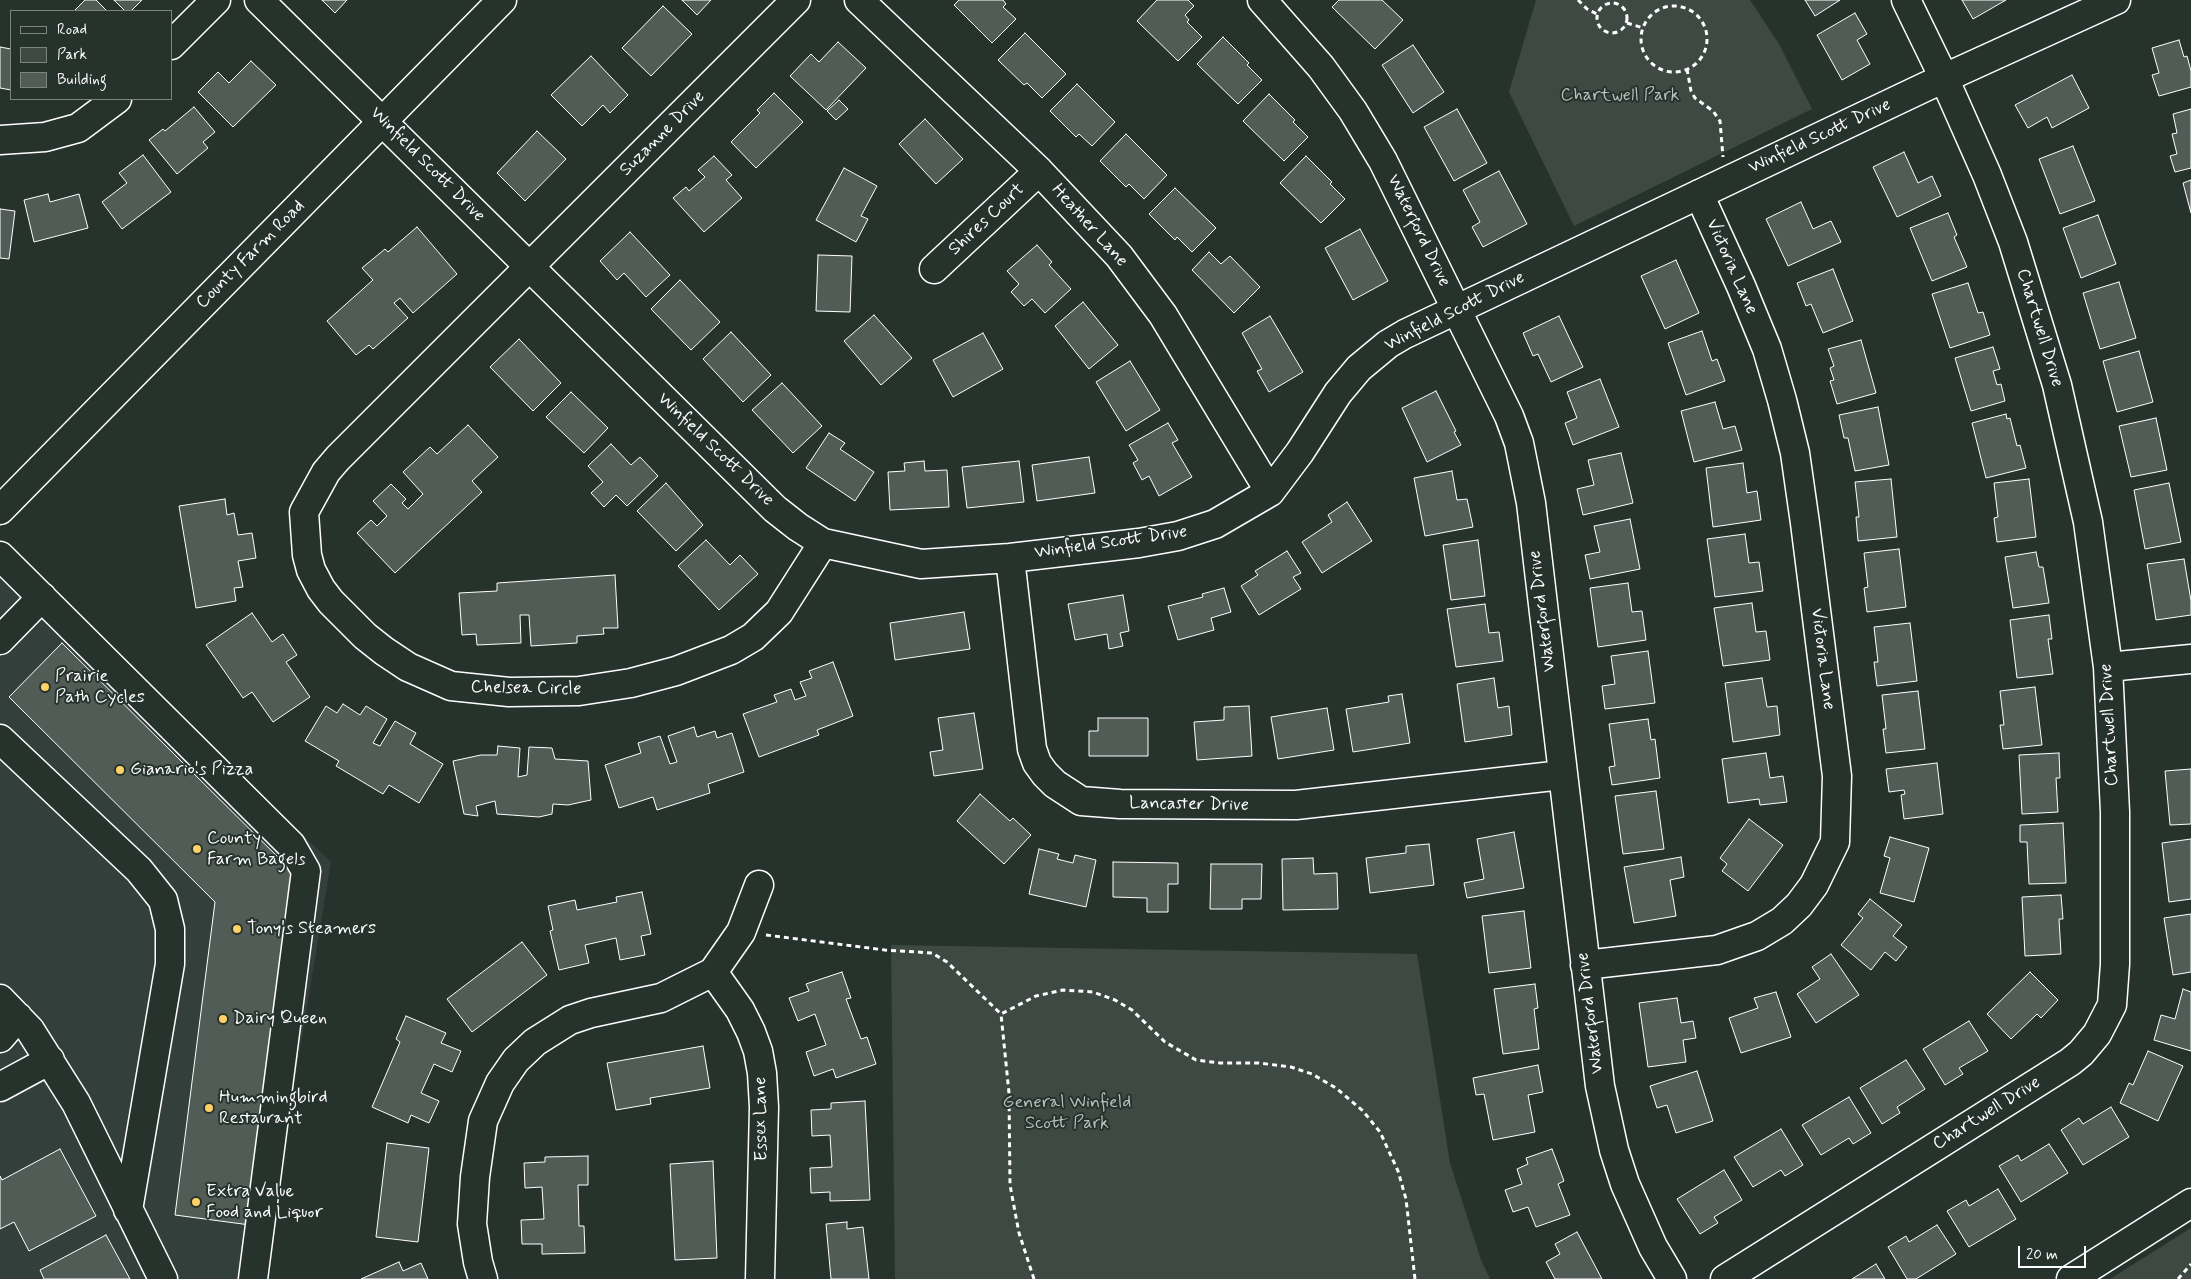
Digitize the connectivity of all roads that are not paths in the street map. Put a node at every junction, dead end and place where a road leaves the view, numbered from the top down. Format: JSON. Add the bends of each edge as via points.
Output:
{"nodes":[{"id":1,"x":216,"y":0,"type":"edge"},
{"id":2,"x":259,"y":0,"type":"edge"},
{"id":3,"x":502,"y":0,"type":"edge"},
{"id":4,"x":796,"y":0,"type":"edge"},
{"id":5,"x":859,"y":0,"type":"edge"},
{"id":6,"x":1262,"y":0,"type":"edge"},
{"id":7,"x":1906,"y":0,"type":"edge"},
{"id":8,"x":2116,"y":0,"type":"edge"},
{"id":9,"x":172,"y":44,"type":"edge"},
{"id":10,"x":1944,"y":78,"type":"junction"},
{"id":11,"x":116,"y":100,"type":"edge"},
{"id":12,"x":383,"y":121,"type":"junction"},
{"id":13,"x":0,"y":140,"type":"edge"},
{"id":14,"x":1039,"y":171,"type":"junction"},
{"id":15,"x":1711,"y":188,"type":"junction"},
{"id":16,"x":530,"y":268,"type":"junction"},
{"id":17,"x":934,"y":269,"type":"dead end"},
{"id":18,"x":1456,"y":308,"type":"junction"},
{"id":19,"x":1270,"y":492,"type":"junction"},
{"id":20,"x":0,"y":510,"type":"edge"},
{"id":21,"x":823,"y":543,"type":"junction"},
{"id":22,"x":0,"y":556,"type":"edge"},
{"id":23,"x":1010,"y":558,"type":"junction"},
{"id":24,"x":42,"y":597,"type":"junction"},
{"id":25,"x":0,"y":640,"type":"edge"},
{"id":26,"x":2191,"y":660,"type":"edge"},
{"id":27,"x":2108,"y":667,"type":"junction"},
{"id":28,"x":0,"y":739,"type":"edge"},
{"id":29,"x":1562,"y":774,"type":"junction"},
{"id":30,"x":759,"y":885,"type":"dead end"},
{"id":31,"x":1585,"y":965,"type":"junction"},
{"id":32,"x":713,"y":972,"type":"junction"},
{"id":33,"x":9,"y":1008,"type":"edge"},
{"id":34,"x":0,"y":1038,"type":"edge"},
{"id":35,"x":50,"y":1060,"type":"junction"},
{"id":36,"x":0,"y":1087,"type":"edge"},
{"id":37,"x":2191,"y":1203,"type":"edge"},
{"id":38,"x":128,"y":1210,"type":"junction"},
{"id":39,"x":163,"y":1279,"type":"edge"},
{"id":40,"x":253,"y":1279,"type":"edge"},
{"id":41,"x":483,"y":1279,"type":"edge"},
{"id":42,"x":760,"y":1279,"type":"edge"},
{"id":43,"x":1672,"y":1279,"type":"edge"},
{"id":44,"x":1726,"y":1279,"type":"edge"},
{"id":45,"x":2071,"y":1279,"type":"edge"}],
"edges":[{"from":1,"to":9,"type":"street"},
{"from":2,"to":12,"type":"street","name":"Winfield Scott Drive"},
{"from":3,"to":12,"type":"street","name":"County Farm Road"},
{"from":4,"to":16,"type":"street","name":"Suzanne Drive"},
{"from":5,"to":14,"type":"street","name":"Heather Lane"},
{"from":6,"to":18,"type":"street","name":"Waterford Drive","via":[[1321,67],[1353,111],[1397,188]]},
{"from":7,"to":10,"type":"street","name":"Chartwell Drive"},
{"from":8,"to":10,"type":"street","name":"Winfield Scott Drive"},
{"from":10,"to":15,"type":"street","name":"Winfield Scott Drive"},
{"from":10,"to":27,"type":"street","name":"Chartwell Drive","via":[[2013,242],[2057,385],[2088,522]]},
{"from":11,"to":13,"type":"street","via":[[78,128],[45,137]]},
{"from":12,"to":16,"type":"street","name":"Winfield Scott Drive"},
{"from":12,"to":20,"type":"street","name":"County Farm Road"},
{"from":14,"to":17,"type":"street","name":"Shires Court"},
{"from":14,"to":19,"type":"street","name":"Heather Lane","via":[[1119,256],[1163,315]]},
{"from":15,"to":18,"type":"street","name":"Winfield Scott Drive"},
{"from":15,"to":31,"type":"street","name":"Victoria Lane","via":[[1742,286],[1767,349],[1795,453],[1837,776],[1835,842],[1814,885],[1799,905],[1757,936],[1717,950]]},
{"from":16,"to":21,"type":"street","name":"Winfield Scott Drive","via":[[775,509]]},
{"from":16,"to":21,"type":"street","name":"Chelsea Circle","via":[[338,458],[326,472],[304,512],[311,570],[331,602],[365,636],[408,667],[451,686],[509,692],[579,691],[631,683],[676,671],[731,650],[753,637],[779,612]]},
{"from":18,"to":19,"type":"street","name":"Winfield Scott Drive","via":[[1399,337],[1359,368]]},
{"from":18,"to":29,"type":"street","name":"Waterford Drive","via":[[1509,416],[1526,468]]},
{"from":19,"to":23,"type":"street","name":"Winfield Scott Drive","via":[[1215,524],[1178,536]]},
{"from":21,"to":23,"type":"street","name":"Winfield Scott Drive","via":[[910,564]]},
{"from":22,"to":24,"type":"street"},
{"from":23,"to":29,"type":"street","name":"Lancaster Drive","via":[[1032,749],[1045,774],[1081,800],[1139,804],[1296,805]]},
{"from":24,"to":25,"type":"street"},
{"from":24,"to":40,"type":"street","via":[[291,845],[306,871]]},
{"from":26,"to":27,"type":"street"},
{"from":27,"to":44,"type":"street","name":"Chartwell Drive","via":[[2115,812],[2115,964],[2112,1006],[2097,1034],[2070,1062]]},
{"from":28,"to":38,"type":"street","via":[[139,870],[165,909],[170,928],[170,964]]},
{"from":29,"to":31,"type":"street","name":"Waterford Drive"},
{"from":30,"to":32,"type":"street","via":[[741,932]]},
{"from":31,"to":43,"type":"street","name":"Waterford Drive","via":[[1600,1086],[1614,1150],[1641,1221]]},
{"from":32,"to":41,"type":"street","via":[[661,998],[570,1020],[535,1042],[516,1060],[500,1083],[483,1121],[472,1224]]},
{"from":32,"to":42,"type":"street","name":"Essex Lane","via":[[752,1032],[762,1073]]},
{"from":33,"to":34,"type":"street"},
{"from":33,"to":35,"type":"street","via":[[30,1030]]},
{"from":35,"to":36,"type":"street"},
{"from":35,"to":38,"type":"street","via":[[76,1103]]},
{"from":37,"to":45,"type":"street"},
{"from":38,"to":39,"type":"street"}]}
